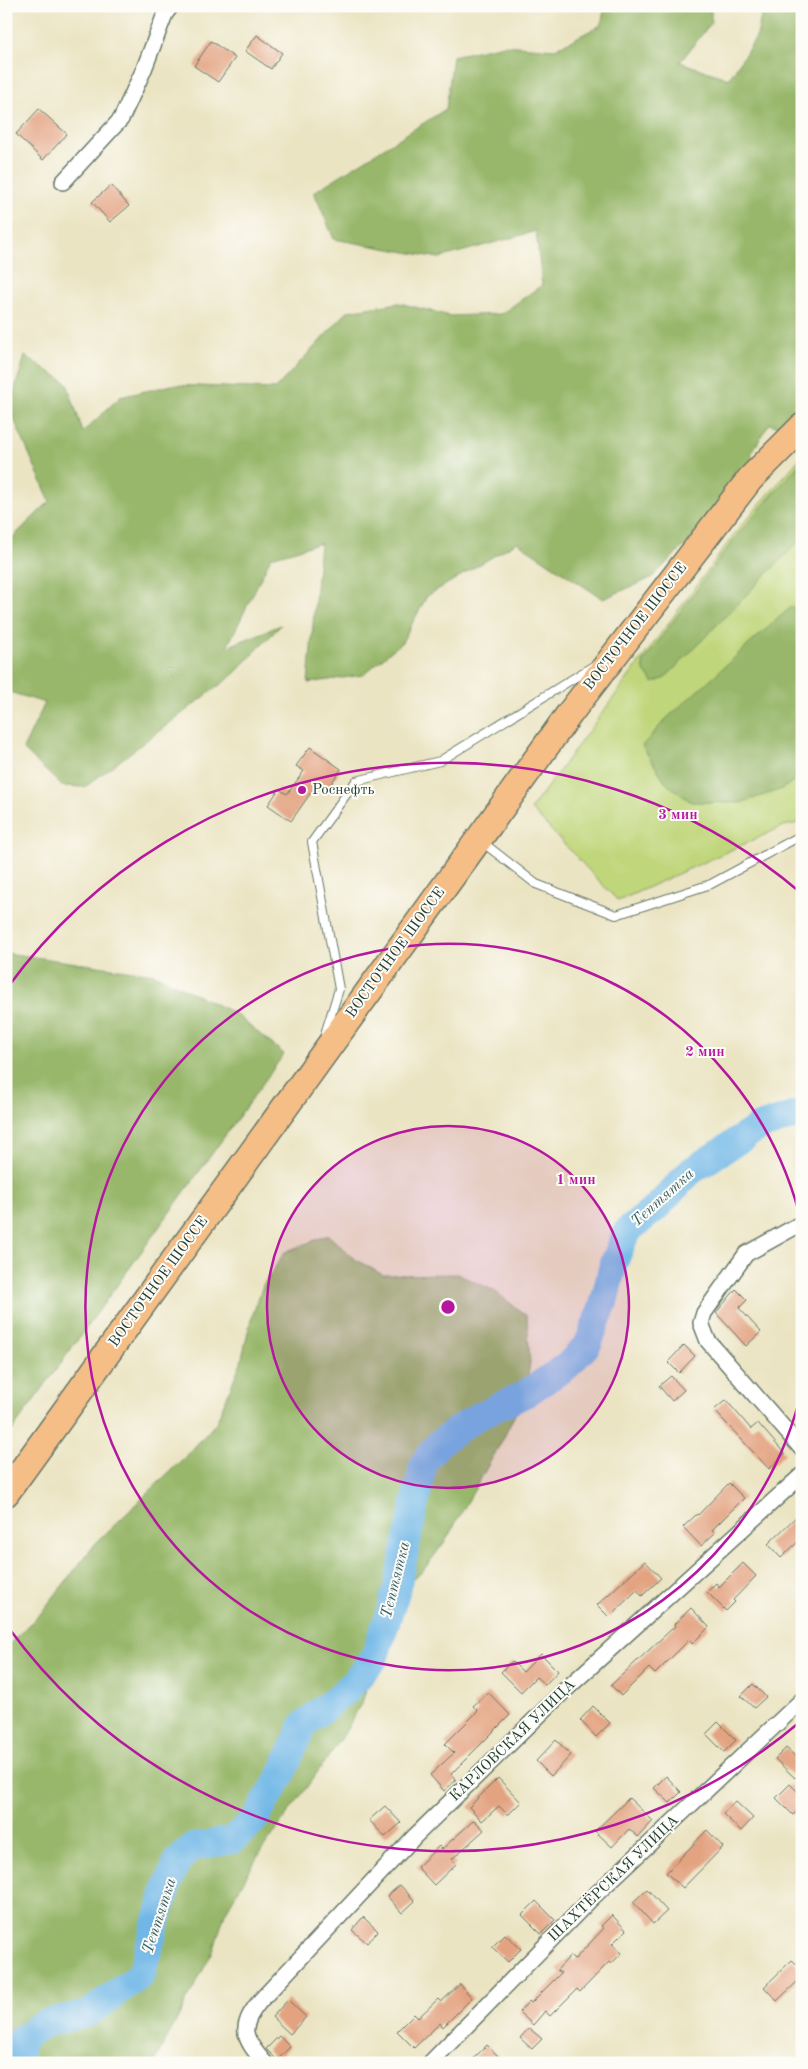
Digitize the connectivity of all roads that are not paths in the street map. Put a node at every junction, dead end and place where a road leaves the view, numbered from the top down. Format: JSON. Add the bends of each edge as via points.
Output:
{"nodes":[{"id":1,"x":171,"y":6,"type":"edge"},
{"id":2,"x":63,"y":182,"type":"dead end"},
{"id":3,"x":802,"y":426,"type":"edge"},
{"id":4,"x":618,"y":651,"type":"junction"},
{"id":5,"x":802,"y":835,"type":"edge"},
{"id":6,"x":479,"y":839,"type":"junction"},
{"id":7,"x":316,"y":1063,"type":"junction"},
{"id":8,"x":802,"y":1223,"type":"edge"},
{"id":9,"x":802,"y":1449,"type":"edge"},
{"id":10,"x":802,"y":1475,"type":"edge"},
{"id":11,"x":6,"y":1493,"type":"edge"},
{"id":12,"x":802,"y":1700,"type":"edge"},
{"id":13,"x":265,"y":2063,"type":"edge"},
{"id":14,"x":430,"y":2063,"type":"edge"}],
"edges":[{"from":1,"to":2,"type":"street","via":[[121,119]]},
{"from":3,"to":4,"type":"highway","name":"ВОСТОЧНОЕ ШОССЕ","via":[[750,479]]},
{"from":4,"to":6,"type":"highway","name":"ВОСТОЧНОЕ ШОССЕ"},
{"from":4,"to":7,"type":"lane","via":[[440,761],[356,781],[312,842],[339,989]]},
{"from":5,"to":6,"type":"lane","via":[[711,884],[616,914],[536,884]]},
{"from":6,"to":7,"type":"highway","name":"ВОСТОЧНОЕ ШОССЕ"},
{"from":7,"to":11,"type":"highway","name":"ВОСТОЧНОЕ ШОССЕ"},
{"from":8,"to":9,"type":"street","via":[[746,1254],[704,1312],[701,1323],[708,1341]]},
{"from":10,"to":13,"type":"street","name":"КАРЛОВСКАЯ УЛИЦА","via":[[564,1690],[422,1829],[260,2001],[245,2026],[248,2042]]},
{"from":12,"to":14,"type":"street","name":"ШАХТЁРСКАЯ УЛИЦА","via":[[593,1897]]}]}
